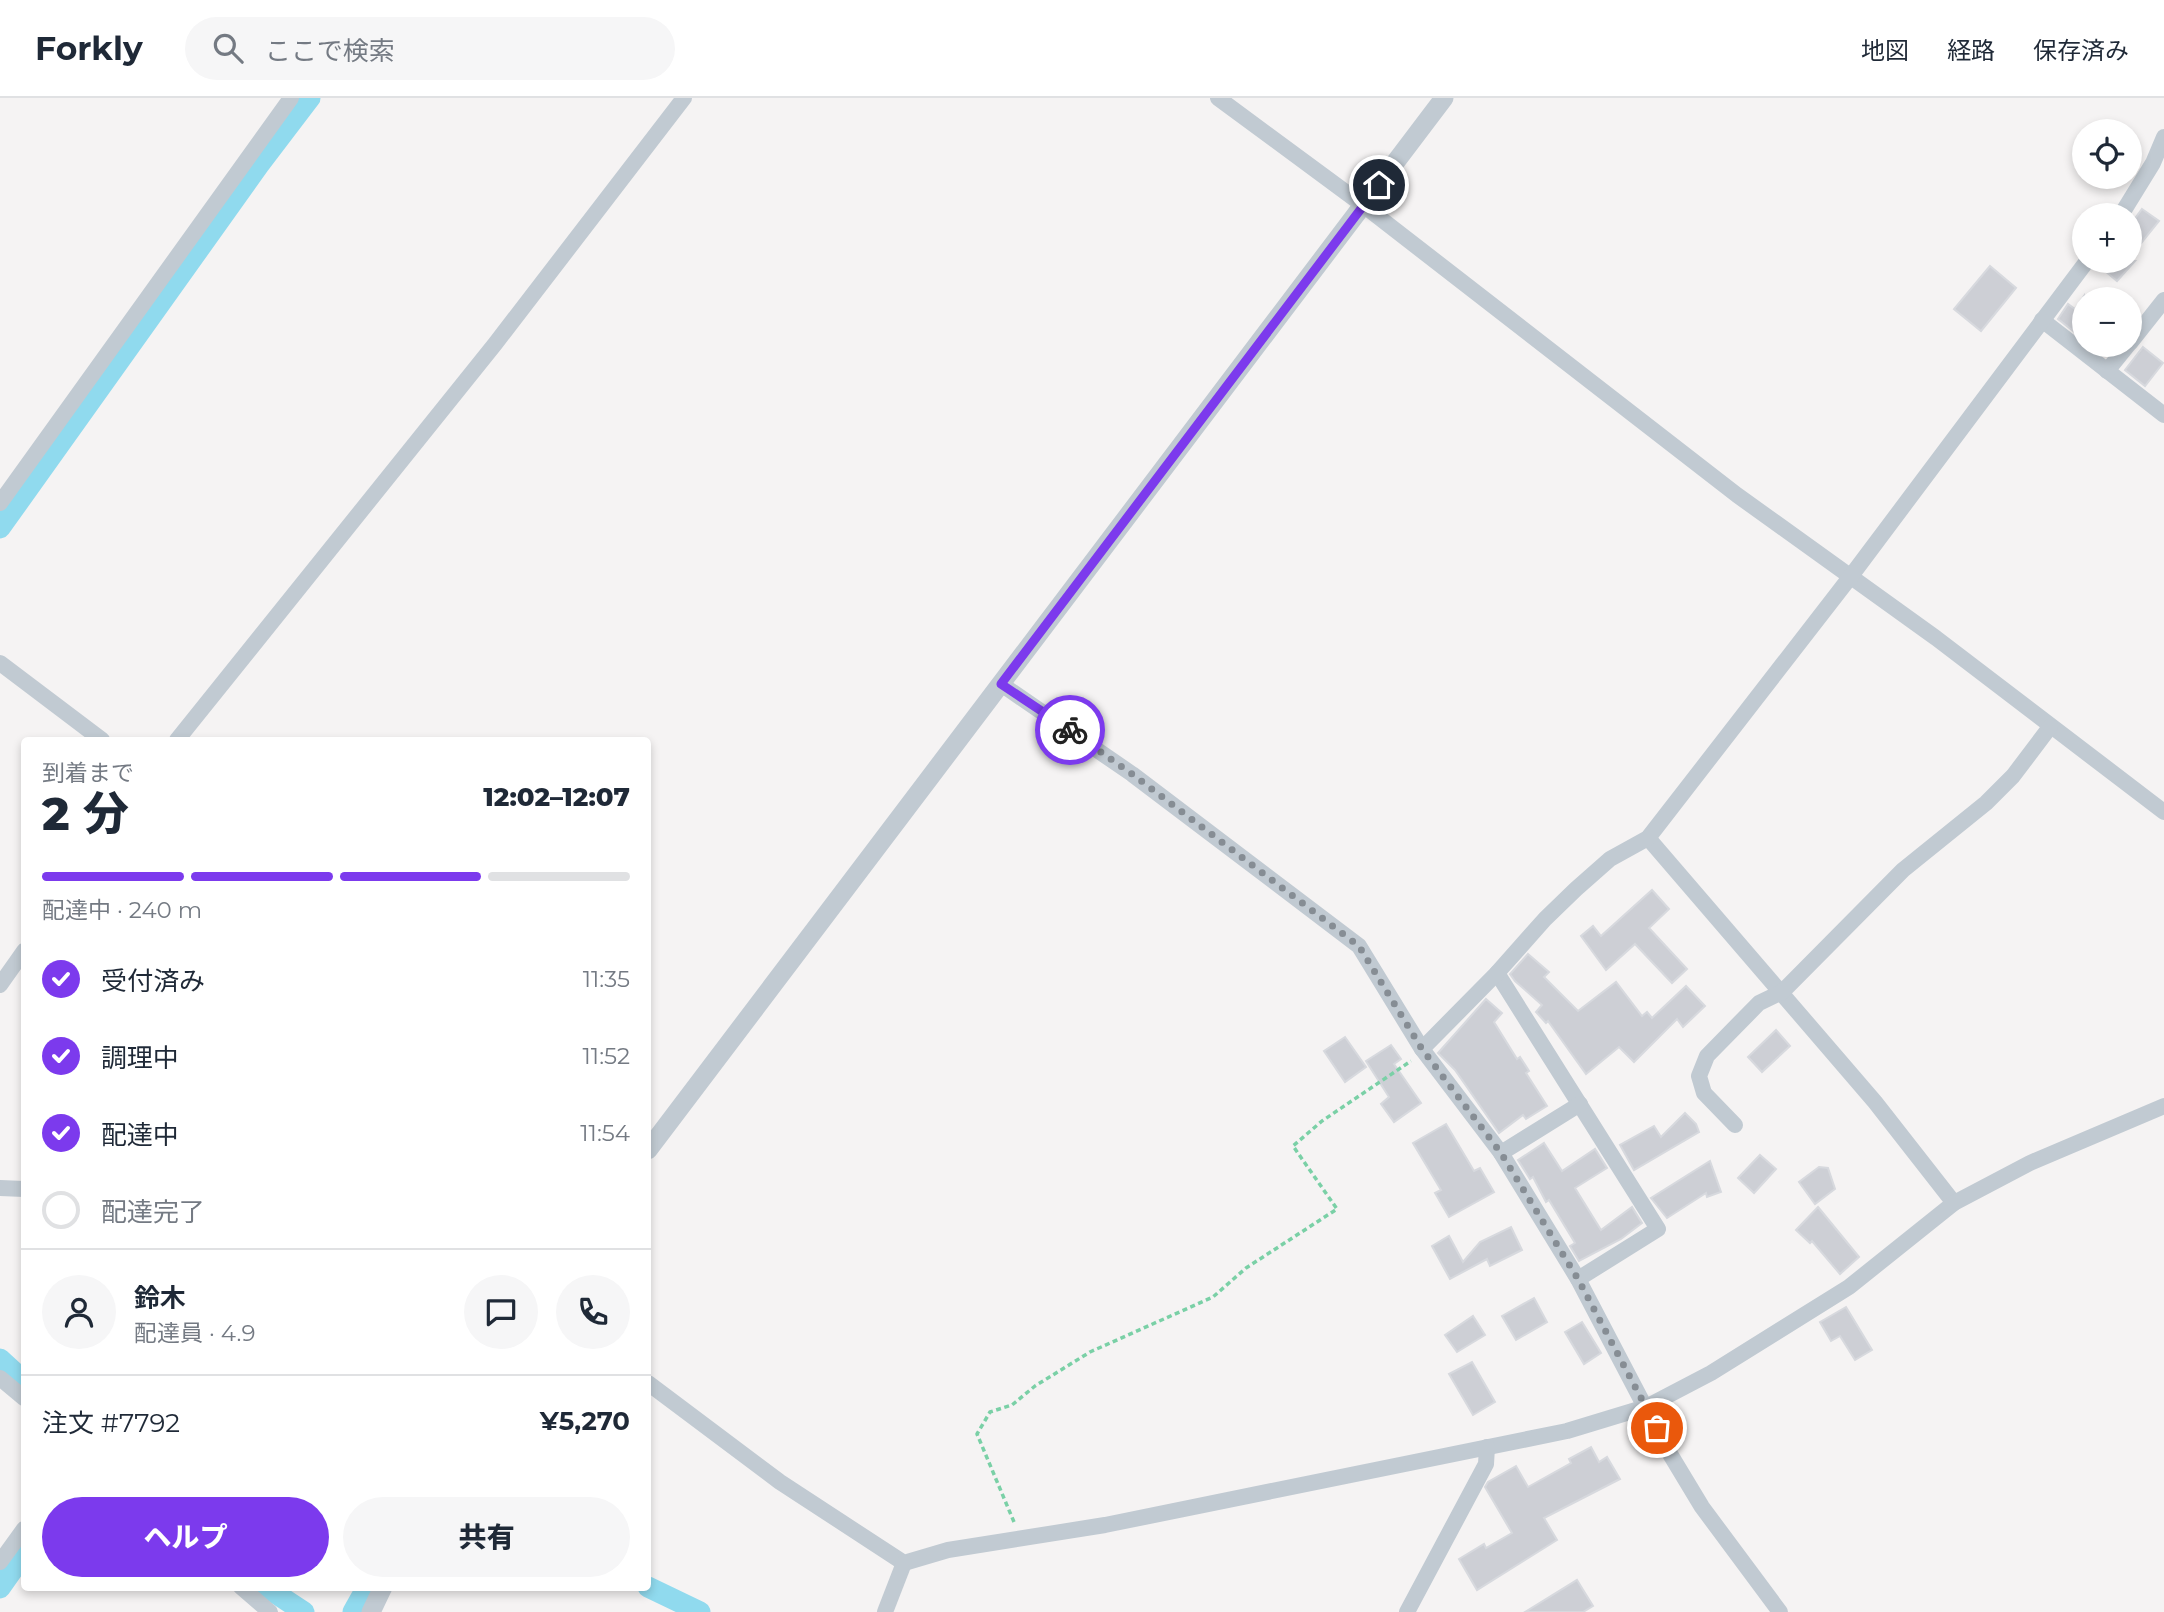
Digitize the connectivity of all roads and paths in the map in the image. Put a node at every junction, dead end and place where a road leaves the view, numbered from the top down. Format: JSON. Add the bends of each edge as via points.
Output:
{"nodes":[{"id":1,"x":291,"y":98,"type":"edge"},
{"id":2,"x":684,"y":98,"type":"edge"},
{"id":3,"x":1218,"y":98,"type":"edge"},
{"id":4,"x":1444,"y":98,"type":"edge"},
{"id":5,"x":2164,"y":137,"type":"edge"},
{"id":6,"x":2159,"y":167,"type":"edge"},
{"id":7,"x":2130,"y":203,"type":"edge"},
{"id":8,"x":1363,"y":205,"type":"junction"},
{"id":9,"x":2078,"y":273,"type":"edge"},
{"id":10,"x":2164,"y":300,"type":"edge"},
{"id":11,"x":2042,"y":320,"type":"junction"},
{"id":12,"x":2142,"y":328,"type":"edge"},
{"id":13,"x":2119,"y":357,"type":"edge"},
{"id":14,"x":2108,"y":371,"type":"junction"},
{"id":15,"x":2164,"y":415,"type":"edge"},
{"id":16,"x":0,"y":503,"type":"edge"},
{"id":17,"x":1851,"y":576,"type":"junction"},
{"id":18,"x":0,"y":663,"type":"edge"},
{"id":19,"x":1001,"y":684,"type":"junction"},
{"id":20,"x":2050,"y":727,"type":"junction"},
{"id":21,"x":98,"y":737,"type":"edge"},
{"id":22,"x":179,"y":737,"type":"edge"},
{"id":23,"x":2164,"y":812,"type":"edge"},
{"id":24,"x":1648,"y":838,"type":"junction"},
{"id":25,"x":21,"y":955,"type":"edge"},
{"id":26,"x":1497,"y":973,"type":"junction"},
{"id":27,"x":0,"y":985,"type":"edge"},
{"id":28,"x":1782,"y":992,"type":"junction"},
{"id":29,"x":1422,"y":1049,"type":"junction"},
{"id":30,"x":1580,"y":1104,"type":"junction"},
{"id":31,"x":2164,"y":1106,"type":"edge"},
{"id":32,"x":1735,"y":1125,"type":"dead end"},
{"id":33,"x":651,"y":1146,"type":"edge"},
{"id":34,"x":1501,"y":1153,"type":"junction"},
{"id":35,"x":0,"y":1188,"type":"edge"},
{"id":36,"x":21,"y":1189,"type":"edge"},
{"id":37,"x":1954,"y":1203,"type":"junction"},
{"id":38,"x":1578,"y":1279,"type":"junction"},
{"id":39,"x":0,"y":1378,"type":"edge"},
{"id":40,"x":651,"y":1385,"type":"edge"},
{"id":41,"x":21,"y":1396,"type":"edge"},
{"id":42,"x":1646,"y":1407,"type":"junction"},
{"id":43,"x":1487,"y":1447,"type":"junction"},
{"id":44,"x":21,"y":1533,"type":"edge"},
{"id":45,"x":1020,"y":1538,"type":"junction"},
{"id":46,"x":0,"y":1562,"type":"edge"},
{"id":47,"x":904,"y":1563,"type":"junction"},
{"id":48,"x":246,"y":1591,"type":"edge"},
{"id":49,"x":381,"y":1591,"type":"edge"},
{"id":50,"x":270,"y":1612,"type":"edge"},
{"id":51,"x":371,"y":1612,"type":"edge"},
{"id":52,"x":885,"y":1612,"type":"edge"},
{"id":53,"x":1407,"y":1612,"type":"edge"},
{"id":54,"x":1780,"y":1612,"type":"edge"}],
"edges":[{"from":1,"to":16,"type":"street"},
{"from":2,"to":22,"type":"street","via":[[495,344]]},
{"from":3,"to":8,"type":"street"},
{"from":4,"to":8,"type":"street"},
{"from":5,"to":6,"type":"street"},
{"from":6,"to":7,"type":"street"},
{"from":8,"to":17,"type":"street","via":[[1737,495]]},
{"from":8,"to":19,"type":"street"},
{"from":9,"to":11,"type":"street"},
{"from":10,"to":12,"type":"street"},
{"from":11,"to":14,"type":"street"},
{"from":11,"to":17,"type":"street"},
{"from":13,"to":14,"type":"street"},
{"from":14,"to":15,"type":"street"},
{"from":17,"to":20,"type":"street"},
{"from":17,"to":24,"type":"street"},
{"from":18,"to":21,"type":"street"},
{"from":19,"to":29,"type":"street","via":[[1132,774],[1359,946]]},
{"from":19,"to":33,"type":"street"},
{"from":20,"to":23,"type":"street"},
{"from":20,"to":28,"type":"street","via":[[1986,803],[1903,870]]},
{"from":24,"to":26,"type":"street","via":[[1610,859],[1576,889]]},
{"from":24,"to":28,"type":"street"},
{"from":25,"to":27,"type":"street"},
{"from":26,"to":29,"type":"street"},
{"from":26,"to":30,"type":"street"},
{"from":28,"to":32,"type":"street","via":[[1750,1012],[1707,1056],[1699,1076],[1704,1093]]},
{"from":28,"to":37,"type":"street"},
{"from":29,"to":34,"type":"street"},
{"from":29,"to":45,"type":"path","via":[[1405,1067],[1322,1121],[1293,1146],[1337,1209],[1246,1268],[1213,1297],[1090,1352],[1012,1405],[990,1412],[977,1434]]},
{"from":30,"to":34,"type":"street"},
{"from":30,"to":38,"type":"street","via":[[1658,1229]]},
{"from":31,"to":37,"type":"street","via":[[2030,1163]]},
{"from":34,"to":38,"type":"street"},
{"from":35,"to":36,"type":"street"},
{"from":37,"to":42,"type":"street","via":[[1849,1287],[1711,1373]]},
{"from":38,"to":42,"type":"street"},
{"from":39,"to":41,"type":"street"},
{"from":40,"to":47,"type":"street","via":[[780,1482]]},
{"from":42,"to":43,"type":"street","via":[[1567,1431]]},
{"from":42,"to":54,"type":"street","via":[[1702,1507]]},
{"from":43,"to":45,"type":"street"},
{"from":43,"to":53,"type":"street","via":[[1486,1464]]},
{"from":44,"to":46,"type":"street"},
{"from":45,"to":47,"type":"street"},
{"from":47,"to":52,"type":"street"},
{"from":48,"to":50,"type":"street"},
{"from":49,"to":51,"type":"street"}]}
